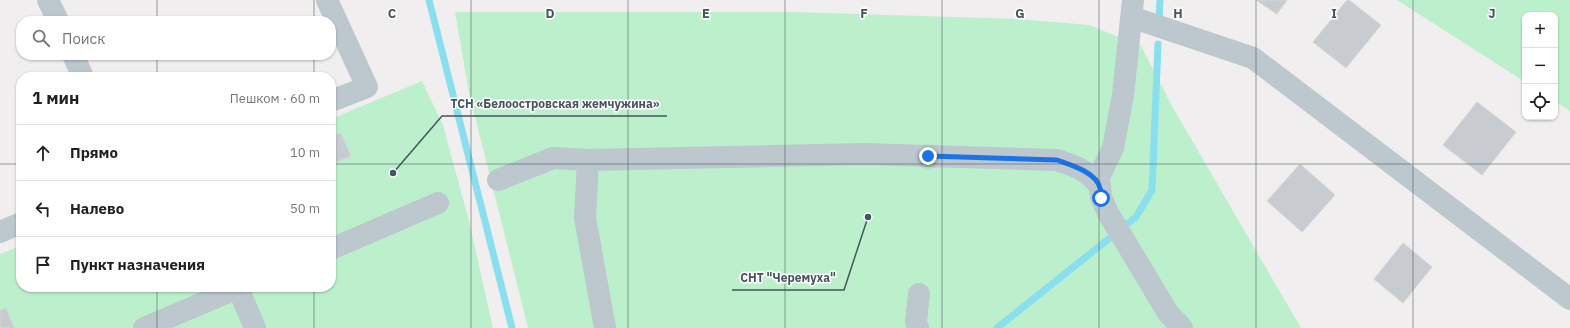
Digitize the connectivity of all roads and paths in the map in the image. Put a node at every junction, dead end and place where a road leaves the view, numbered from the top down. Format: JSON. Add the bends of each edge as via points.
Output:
{"nodes":[{"id":1,"x":48,"y":0,"type":"edge"},
{"id":2,"x":327,"y":0,"type":"edge"},
{"id":3,"x":1132,"y":0,"type":"edge"},
{"id":4,"x":56,"y":16,"type":"edge"},
{"id":5,"x":334,"y":16,"type":"edge"},
{"id":6,"x":336,"y":20,"type":"edge"},
{"id":7,"x":1140,"y":20,"type":"dead end"},
{"id":8,"x":75,"y":60,"type":"edge"},
{"id":9,"x":81,"y":72,"type":"edge"},
{"id":10,"x":336,"y":99,"type":"edge"},
{"id":11,"x":588,"y":160,"type":"junction"},
{"id":12,"x":498,"y":180,"type":"dead end"},
{"id":13,"x":1100,"y":187,"type":"junction"},
{"id":14,"x":438,"y":203,"type":"dead end"},
{"id":15,"x":16,"y":225,"type":"edge"},
{"id":16,"x":0,"y":232,"type":"edge"},
{"id":17,"x":336,"y":247,"type":"edge"},
{"id":18,"x":230,"y":292,"type":"edge"},
{"id":19,"x":241,"y":292,"type":"edge"},
{"id":20,"x":918,"y":294,"type":"dead end"},
{"id":21,"x":1570,"y":299,"type":"edge"},
{"id":22,"x":144,"y":328,"type":"edge"},
{"id":23,"x":255,"y":328,"type":"edge"},
{"id":24,"x":605,"y":328,"type":"edge"},
{"id":25,"x":918,"y":328,"type":"edge"},
{"id":26,"x":1182,"y":328,"type":"edge"}],
"edges":[{"from":1,"to":4,"type":"street"},
{"from":2,"to":5,"type":"street"},
{"from":3,"to":13,"type":"street","via":[[1123,95],[1114,148],[1099,177]]},
{"from":6,"to":10,"type":"street","via":[[367,87]]},
{"from":7,"to":21,"type":"street","via":[[1253,58]]},
{"from":8,"to":9,"type":"street"},
{"from":11,"to":12,"type":"street","via":[[553,158]]},
{"from":11,"to":13,"type":"street","via":[[864,154],[1057,160],[1077,167],[1094,178]]},
{"from":11,"to":24,"type":"street","via":[[585,218]]},
{"from":13,"to":26,"type":"street","via":[[1101,198],[1108,213],[1168,314]]},
{"from":14,"to":17,"type":"street"},
{"from":15,"to":16,"type":"street"},
{"from":18,"to":22,"type":"street"},
{"from":19,"to":23,"type":"street"},
{"from":20,"to":25,"type":"street"}]}
